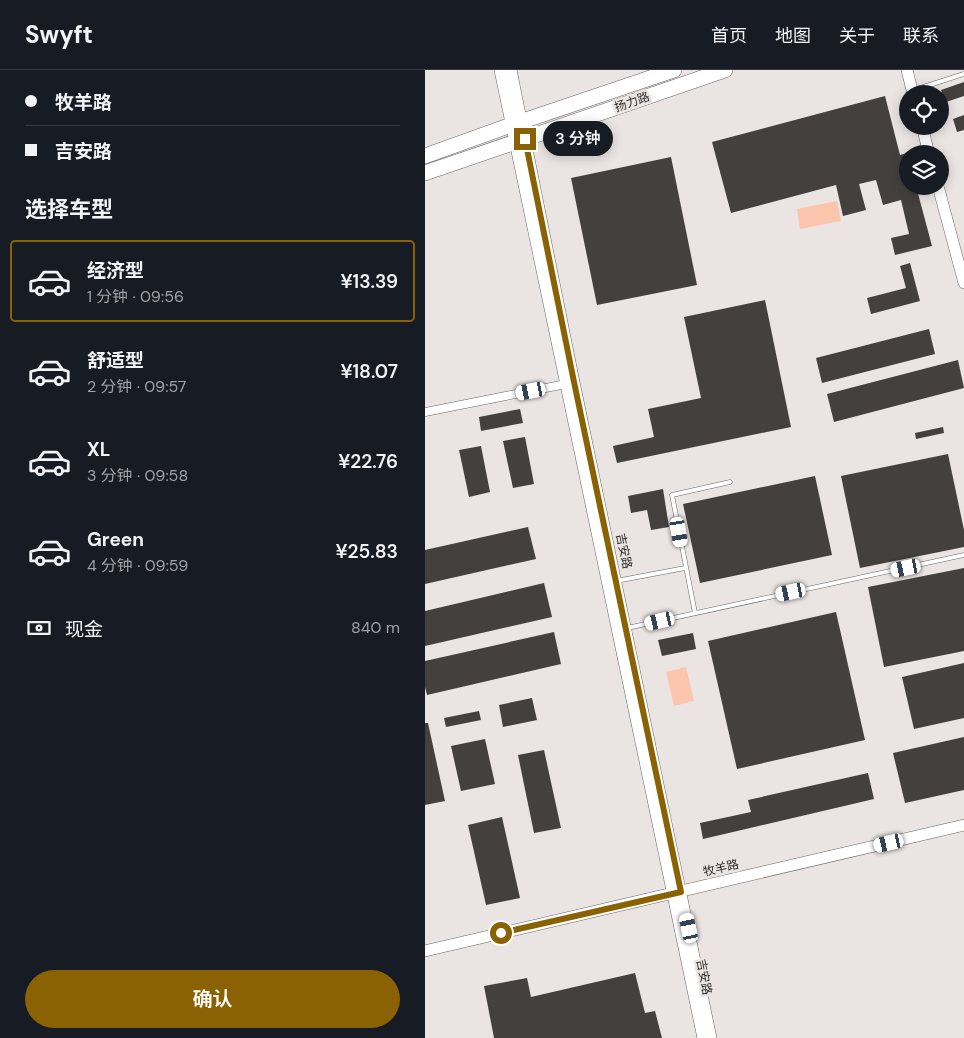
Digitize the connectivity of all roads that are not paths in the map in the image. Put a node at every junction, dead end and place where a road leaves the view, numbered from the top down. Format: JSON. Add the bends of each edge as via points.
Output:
{"nodes":[{"id":1,"x":500,"y":70,"type":"edge"},
{"id":2,"x":511,"y":70,"type":"edge"},
{"id":3,"x":674,"y":70,"type":"edge"},
{"id":4,"x":725,"y":70,"type":"edge"},
{"id":5,"x":907,"y":70,"type":"edge"},
{"id":6,"x":964,"y":74,"type":"edge"},
{"id":7,"x":911,"y":85,"type":"edge"},
{"id":8,"x":933,"y":85,"type":"edge"},
{"id":9,"x":516,"y":123,"type":"junction"},
{"id":10,"x":520,"y":141,"type":"junction"},
{"id":11,"x":425,"y":156,"type":"edge"},
{"id":12,"x":425,"y":173,"type":"edge"},
{"id":13,"x":940,"y":195,"type":"edge"},
{"id":14,"x":964,"y":284,"type":"edge"},
{"id":15,"x":566,"y":384,"type":"junction"},
{"id":16,"x":425,"y":412,"type":"edge"},
{"id":17,"x":730,"y":482,"type":"dead end"},
{"id":18,"x":964,"y":555,"type":"edge"},
{"id":19,"x":685,"y":568,"type":"junction"},
{"id":20,"x":612,"y":582,"type":"junction"},
{"id":21,"x":695,"y":613,"type":"junction"},
{"id":22,"x":622,"y":630,"type":"junction"},
{"id":23,"x":964,"y":825,"type":"edge"},
{"id":24,"x":677,"y":893,"type":"junction"},
{"id":25,"x":425,"y":951,"type":"edge"},
{"id":26,"x":703,"y":1038,"type":"edge"},
{"id":27,"x":711,"y":1038,"type":"edge"}],
"edges":[{"from":1,"to":9,"type":"street","name":"吉安路"},
{"from":2,"to":9,"type":"street","name":"吉安路"},
{"from":3,"to":9,"type":"highway","name":"扬力路"},
{"from":4,"to":10,"type":"highway","name":"扬力路"},
{"from":5,"to":7,"type":"street"},
{"from":6,"to":8,"type":"lane"},
{"from":9,"to":10,"type":"street","name":"吉安路"},
{"from":9,"to":11,"type":"highway","name":"扬力路"},
{"from":10,"to":12,"type":"highway","name":"扬力路"},
{"from":10,"to":15,"type":"street","name":"吉安路"},
{"from":10,"to":20,"type":"street","name":"吉安路","via":[[574,382]]},
{"from":13,"to":14,"type":"street"},
{"from":15,"to":16,"type":"street"},
{"from":15,"to":20,"type":"street","name":"吉安路"},
{"from":17,"to":19,"type":"lane","via":[[672,496]]},
{"from":18,"to":21,"type":"lane"},
{"from":19,"to":20,"type":"lane"},
{"from":19,"to":21,"type":"lane"},
{"from":20,"to":22,"type":"street","name":"吉安路"},
{"from":21,"to":22,"type":"lane"},
{"from":22,"to":24,"type":"street","name":"吉安路"},
{"from":23,"to":24,"type":"street","name":"牧羊路"},
{"from":24,"to":25,"type":"street","name":"牧羊路"},
{"from":24,"to":26,"type":"street","name":"吉安路"},
{"from":24,"to":27,"type":"street","name":"吉安路"}]}
